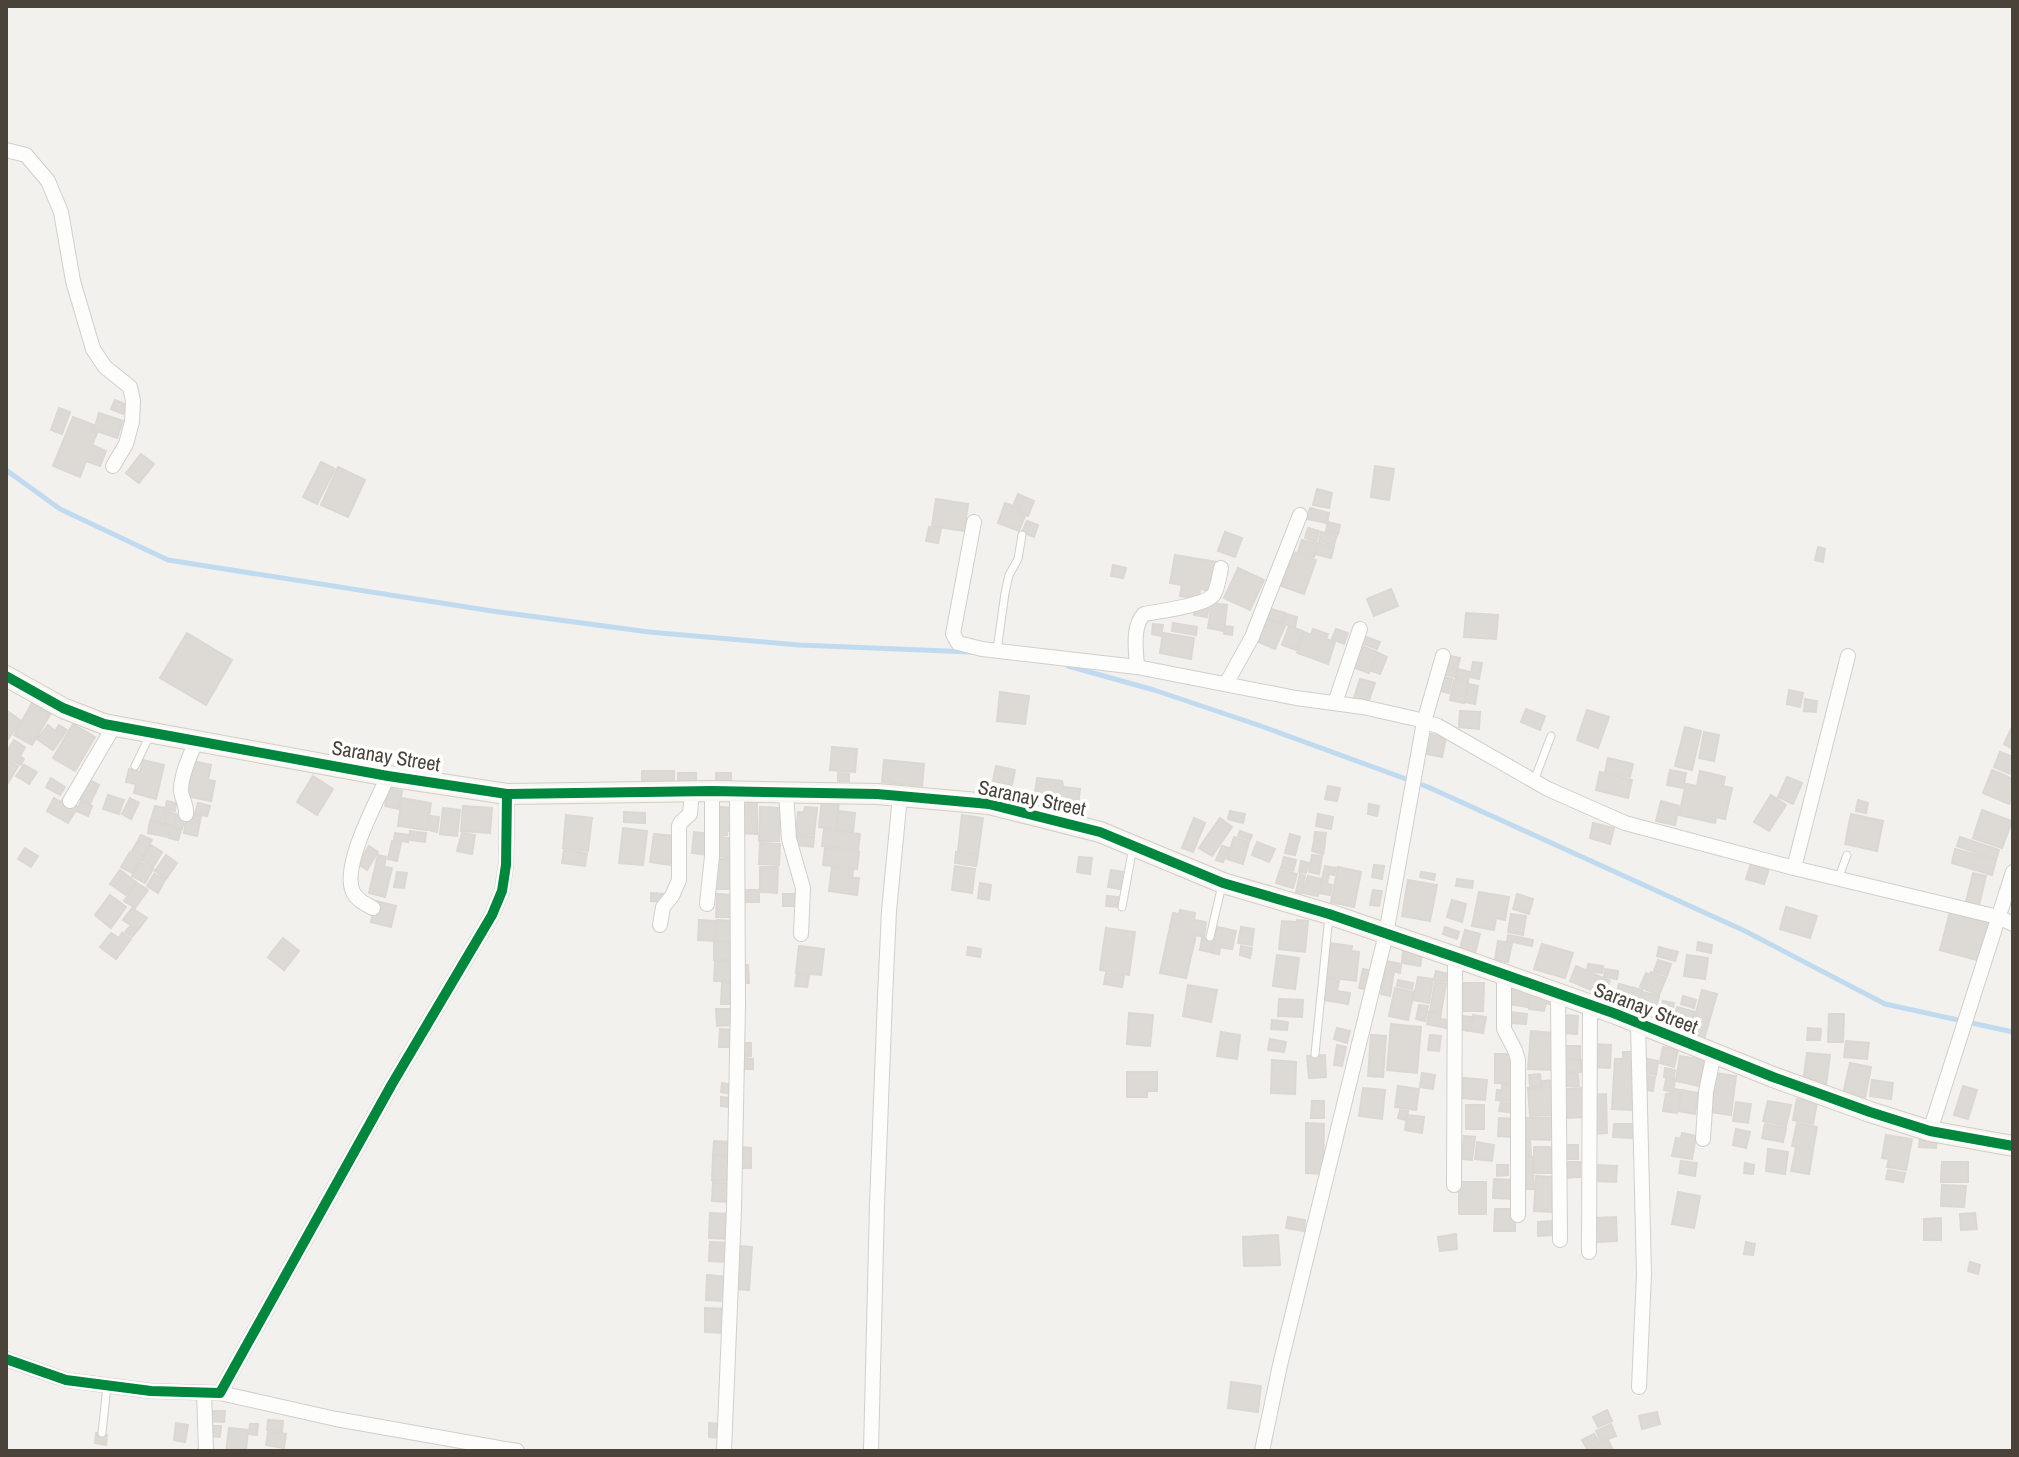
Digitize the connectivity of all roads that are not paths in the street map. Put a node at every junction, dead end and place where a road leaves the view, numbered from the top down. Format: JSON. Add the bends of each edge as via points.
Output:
{"nodes":[{"id":1,"x":6,"y":150,"type":"edge"},
{"id":2,"x":113,"y":466,"type":"dead end"},
{"id":3,"x":1300,"y":515,"type":"dead end"},
{"id":4,"x":974,"y":522,"type":"dead end"},
{"id":5,"x":1022,"y":535,"type":"dead end"},
{"id":6,"x":1221,"y":568,"type":"dead end"},
{"id":7,"x":1360,"y":629,"type":"dead end"},
{"id":8,"x":997,"y":650,"type":"junction"},
{"id":9,"x":1443,"y":656,"type":"dead end"},
{"id":10,"x":1848,"y":656,"type":"dead end"},
{"id":11,"x":1137,"y":667,"type":"junction"},
{"id":12,"x":6,"y":676,"type":"edge"},
{"id":13,"x":1226,"y":684,"type":"junction"},
{"id":14,"x":1335,"y":703,"type":"junction"},
{"id":15,"x":1424,"y":722,"type":"junction"},
{"id":16,"x":114,"y":726,"type":"junction"},
{"id":17,"x":151,"y":733,"type":"junction"},
{"id":18,"x":1551,"y":736,"type":"dead end"},
{"id":19,"x":196,"y":741,"type":"junction"},
{"id":20,"x":135,"y":766,"type":"dead end"},
{"id":21,"x":388,"y":776,"type":"junction"},
{"id":22,"x":1534,"y":781,"type":"junction"},
{"id":23,"x":702,"y":791,"type":"junction"},
{"id":24,"x":737,"y":791,"type":"junction"},
{"id":25,"x":786,"y":792,"type":"junction"},
{"id":26,"x":507,"y":794,"type":"junction"},
{"id":27,"x":900,"y":796,"type":"junction"},
{"id":28,"x":70,"y":801,"type":"dead end"},
{"id":29,"x":186,"y":814,"type":"dead end"},
{"id":30,"x":1133,"y":845,"type":"junction"},
{"id":31,"x":1847,"y":855,"type":"dead end"},
{"id":32,"x":1794,"y":868,"type":"junction"},
{"id":33,"x":2013,"y":872,"type":"edge"},
{"id":34,"x":1838,"y":879,"type":"junction"},
{"id":35,"x":1223,"y":883,"type":"junction"},
{"id":36,"x":707,"y":904,"type":"dead end"},
{"id":37,"x":1122,"y":907,"type":"dead end"},
{"id":38,"x":373,"y":908,"type":"dead end"},
{"id":39,"x":1329,"y":914,"type":"junction"},
{"id":40,"x":1998,"y":917,"type":"junction"},
{"id":41,"x":2013,"y":924,"type":"edge"},
{"id":42,"x":660,"y":925,"type":"dead end"},
{"id":43,"x":801,"y":934,"type":"dead end"},
{"id":44,"x":1386,"y":934,"type":"junction"},
{"id":45,"x":1210,"y":937,"type":"dead end"},
{"id":46,"x":1455,"y":957,"type":"junction"},
{"id":47,"x":1504,"y":974,"type":"junction"},
{"id":48,"x":1558,"y":994,"type":"junction"},
{"id":49,"x":1590,"y":1005,"type":"junction"},
{"id":50,"x":1638,"y":1024,"type":"junction"},
{"id":51,"x":1714,"y":1053,"type":"junction"},
{"id":52,"x":1315,"y":1054,"type":"dead end"},
{"id":53,"x":1930,"y":1131,"type":"junction"},
{"id":54,"x":1703,"y":1139,"type":"dead end"},
{"id":55,"x":2013,"y":1146,"type":"edge"},
{"id":56,"x":1454,"y":1185,"type":"dead end"},
{"id":57,"x":1518,"y":1215,"type":"dead end"},
{"id":58,"x":1560,"y":1240,"type":"dead end"},
{"id":59,"x":1589,"y":1252,"type":"dead end"},
{"id":60,"x":6,"y":1359,"type":"edge"},
{"id":61,"x":107,"y":1386,"type":"junction"},
{"id":62,"x":1639,"y":1387,"type":"dead end"},
{"id":63,"x":204,"y":1393,"type":"junction"},
{"id":64,"x":220,"y":1393,"type":"junction"},
{"id":65,"x":102,"y":1433,"type":"dead end"},
{"id":66,"x":206,"y":1451,"type":"edge"},
{"id":67,"x":517,"y":1451,"type":"edge"},
{"id":68,"x":724,"y":1451,"type":"edge"},
{"id":69,"x":871,"y":1451,"type":"edge"},
{"id":70,"x":1262,"y":1451,"type":"edge"}],
"edges":[{"from":1,"to":2,"type":"street","via":[[26,155],[48,181],[61,212],[73,281],[93,349],[130,387],[132,422]]},
{"from":3,"to":13,"type":"street","via":[[1252,637]]},
{"from":4,"to":8,"type":"street","via":[[953,634],[958,643]]},
{"from":5,"to":8,"type":"lane","via":[[1005,593]]},
{"from":6,"to":11,"type":"street","via":[[1207,600],[1141,616]]},
{"from":7,"to":14,"type":"street"},
{"from":8,"to":11,"type":"street"},
{"from":9,"to":15,"type":"street"},
{"from":10,"to":32,"type":"street"},
{"from":11,"to":13,"type":"street"},
{"from":12,"to":16,"type":"street","name":"Saranay Street","via":[[63,708]]},
{"from":13,"to":14,"type":"street"},
{"from":14,"to":15,"type":"street"},
{"from":15,"to":22,"type":"street"},
{"from":15,"to":44,"type":"street"},
{"from":16,"to":17,"type":"street","name":"Saranay Street"},
{"from":16,"to":28,"type":"street"},
{"from":17,"to":19,"type":"street","name":"Saranay Street"},
{"from":17,"to":20,"type":"lane"},
{"from":18,"to":22,"type":"lane"},
{"from":19,"to":21,"type":"street","name":"Saranay Street"},
{"from":19,"to":29,"type":"street","via":[[183,775]]},
{"from":21,"to":26,"type":"street","name":"Saranay Street"},
{"from":21,"to":38,"type":"street","via":[[352,867],[353,893]]},
{"from":22,"to":32,"type":"street","via":[[1625,823]]},
{"from":23,"to":24,"type":"street","name":"Saranay Street"},
{"from":23,"to":26,"type":"street","name":"Saranay Street"},
{"from":23,"to":36,"type":"street","via":[[712,856]]},
{"from":23,"to":42,"type":"street","via":[[679,826],[679,880],[664,905]]},
{"from":24,"to":25,"type":"street","name":"Saranay Street"},
{"from":24,"to":68,"type":"street","via":[[734,1209]]},
{"from":25,"to":27,"type":"street","name":"Saranay Street"},
{"from":25,"to":43,"type":"street","via":[[789,839],[803,888]]},
{"from":26,"to":64,"type":"street","via":[[506,865],[492,915]]},
{"from":27,"to":30,"type":"street","name":"Saranay Street","via":[[989,804]]},
{"from":27,"to":69,"type":"street","via":[[885,997]]},
{"from":30,"to":35,"type":"street","name":"Saranay Street"},
{"from":30,"to":37,"type":"lane"},
{"from":31,"to":34,"type":"lane"},
{"from":32,"to":34,"type":"street"},
{"from":33,"to":40,"type":"street"},
{"from":34,"to":40,"type":"street"},
{"from":35,"to":39,"type":"street","name":"Saranay Street"},
{"from":35,"to":45,"type":"lane"},
{"from":39,"to":44,"type":"street","name":"Saranay Street"},
{"from":39,"to":52,"type":"lane"},
{"from":40,"to":41,"type":"street"},
{"from":40,"to":53,"type":"street"},
{"from":44,"to":46,"type":"street","name":"Saranay Street"},
{"from":44,"to":70,"type":"street"},
{"from":46,"to":47,"type":"street","name":"Saranay Street"},
{"from":46,"to":56,"type":"street"},
{"from":47,"to":48,"type":"street","name":"Saranay Street"},
{"from":47,"to":57,"type":"street","via":[[1504,1029],[1518,1060]]},
{"from":48,"to":49,"type":"street","name":"Saranay Street"},
{"from":48,"to":58,"type":"street"},
{"from":49,"to":50,"type":"street","name":"Saranay Street"},
{"from":49,"to":59,"type":"street"},
{"from":50,"to":51,"type":"street","name":"Saranay Street"},
{"from":50,"to":62,"type":"street","via":[[1644,1274]]},
{"from":51,"to":53,"type":"street","name":"Saranay Street"},
{"from":51,"to":54,"type":"street"},
{"from":53,"to":55,"type":"street","name":"Saranay Street"},
{"from":60,"to":61,"type":"street","via":[[66,1380]]},
{"from":61,"to":63,"type":"street"},
{"from":61,"to":65,"type":"lane"},
{"from":63,"to":64,"type":"street"},
{"from":63,"to":66,"type":"street"},
{"from":64,"to":67,"type":"street"}]}
